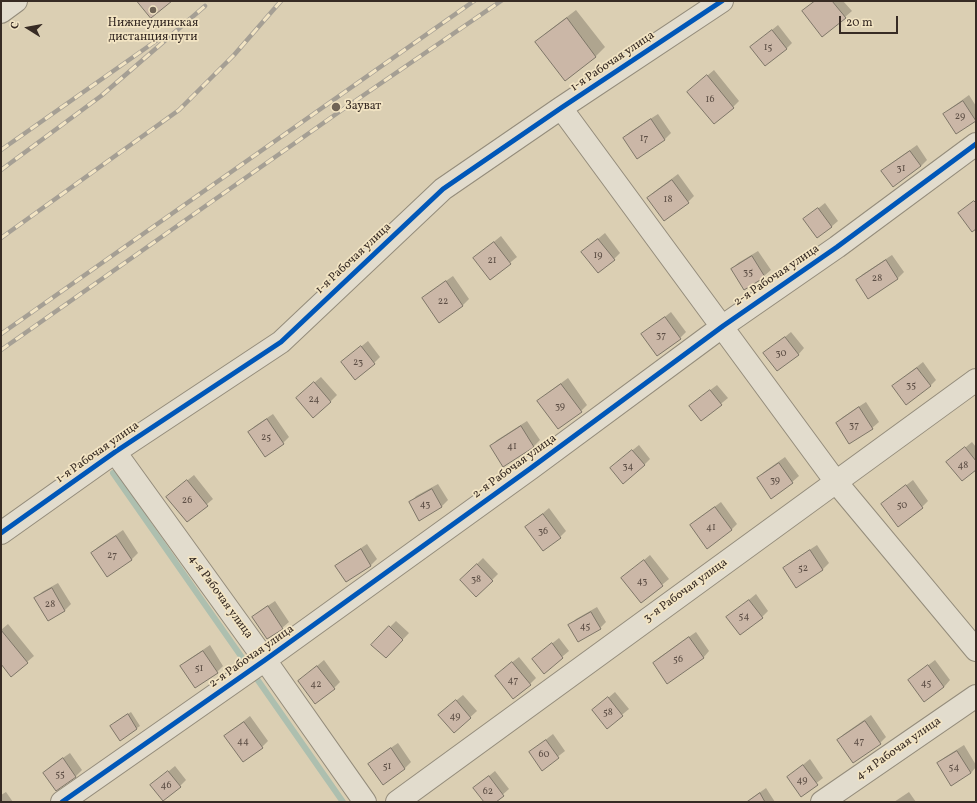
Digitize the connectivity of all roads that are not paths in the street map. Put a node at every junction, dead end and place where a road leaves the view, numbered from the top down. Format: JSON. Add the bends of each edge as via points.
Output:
{"nodes":[{"id":1,"x":16,"y":1,"type":"edge"},
{"id":2,"x":722,"y":1,"type":"edge"},
{"id":3,"x":1,"y":12,"type":"edge"},
{"id":4,"x":561,"y":108,"type":"junction"},
{"id":5,"x":976,"y":144,"type":"edge"},
{"id":6,"x":723,"y":326,"type":"junction"},
{"id":7,"x":976,"y":380,"type":"edge"},
{"id":8,"x":115,"y":452,"type":"junction"},
{"id":9,"x":836,"y":482,"type":"junction"},
{"id":10,"x":1,"y":532,"type":"edge"},
{"id":11,"x":976,"y":650,"type":"edge"},
{"id":12,"x":265,"y":660,"type":"junction"},
{"id":13,"x":976,"y":696,"type":"edge"},
{"id":14,"x":62,"y":802,"type":"edge"},
{"id":15,"x":365,"y":802,"type":"edge"},
{"id":16,"x":397,"y":802,"type":"edge"},
{"id":17,"x":822,"y":802,"type":"edge"}],
"edges":[{"from":1,"to":3,"type":"street"},
{"from":2,"to":4,"type":"street","name":"1-я Рабочая улица"},
{"from":4,"to":6,"type":"street"},
{"from":4,"to":8,"type":"street","name":"1-я Рабочая улица","via":[[443,189],[281,342]]},
{"from":5,"to":6,"type":"street","name":"2-я Рабочая улица","via":[[837,247]]},
{"from":6,"to":9,"type":"street"},
{"from":6,"to":12,"type":"street","name":"2-я Рабочая улица"},
{"from":7,"to":9,"type":"street","name":"3-я Рабочая улица"},
{"from":8,"to":10,"type":"street","name":"1-я Рабочая улица"},
{"from":8,"to":12,"type":"street","name":"4-я Рабочая улица"},
{"from":9,"to":11,"type":"street"},
{"from":9,"to":16,"type":"street","name":"3-я Рабочая улица"},
{"from":12,"to":14,"type":"street","name":"2-я Рабочая улица"},
{"from":12,"to":15,"type":"street","name":"4-я Рабочая улица"},
{"from":13,"to":17,"type":"street","name":"4-я Рабочая улица"}]}
